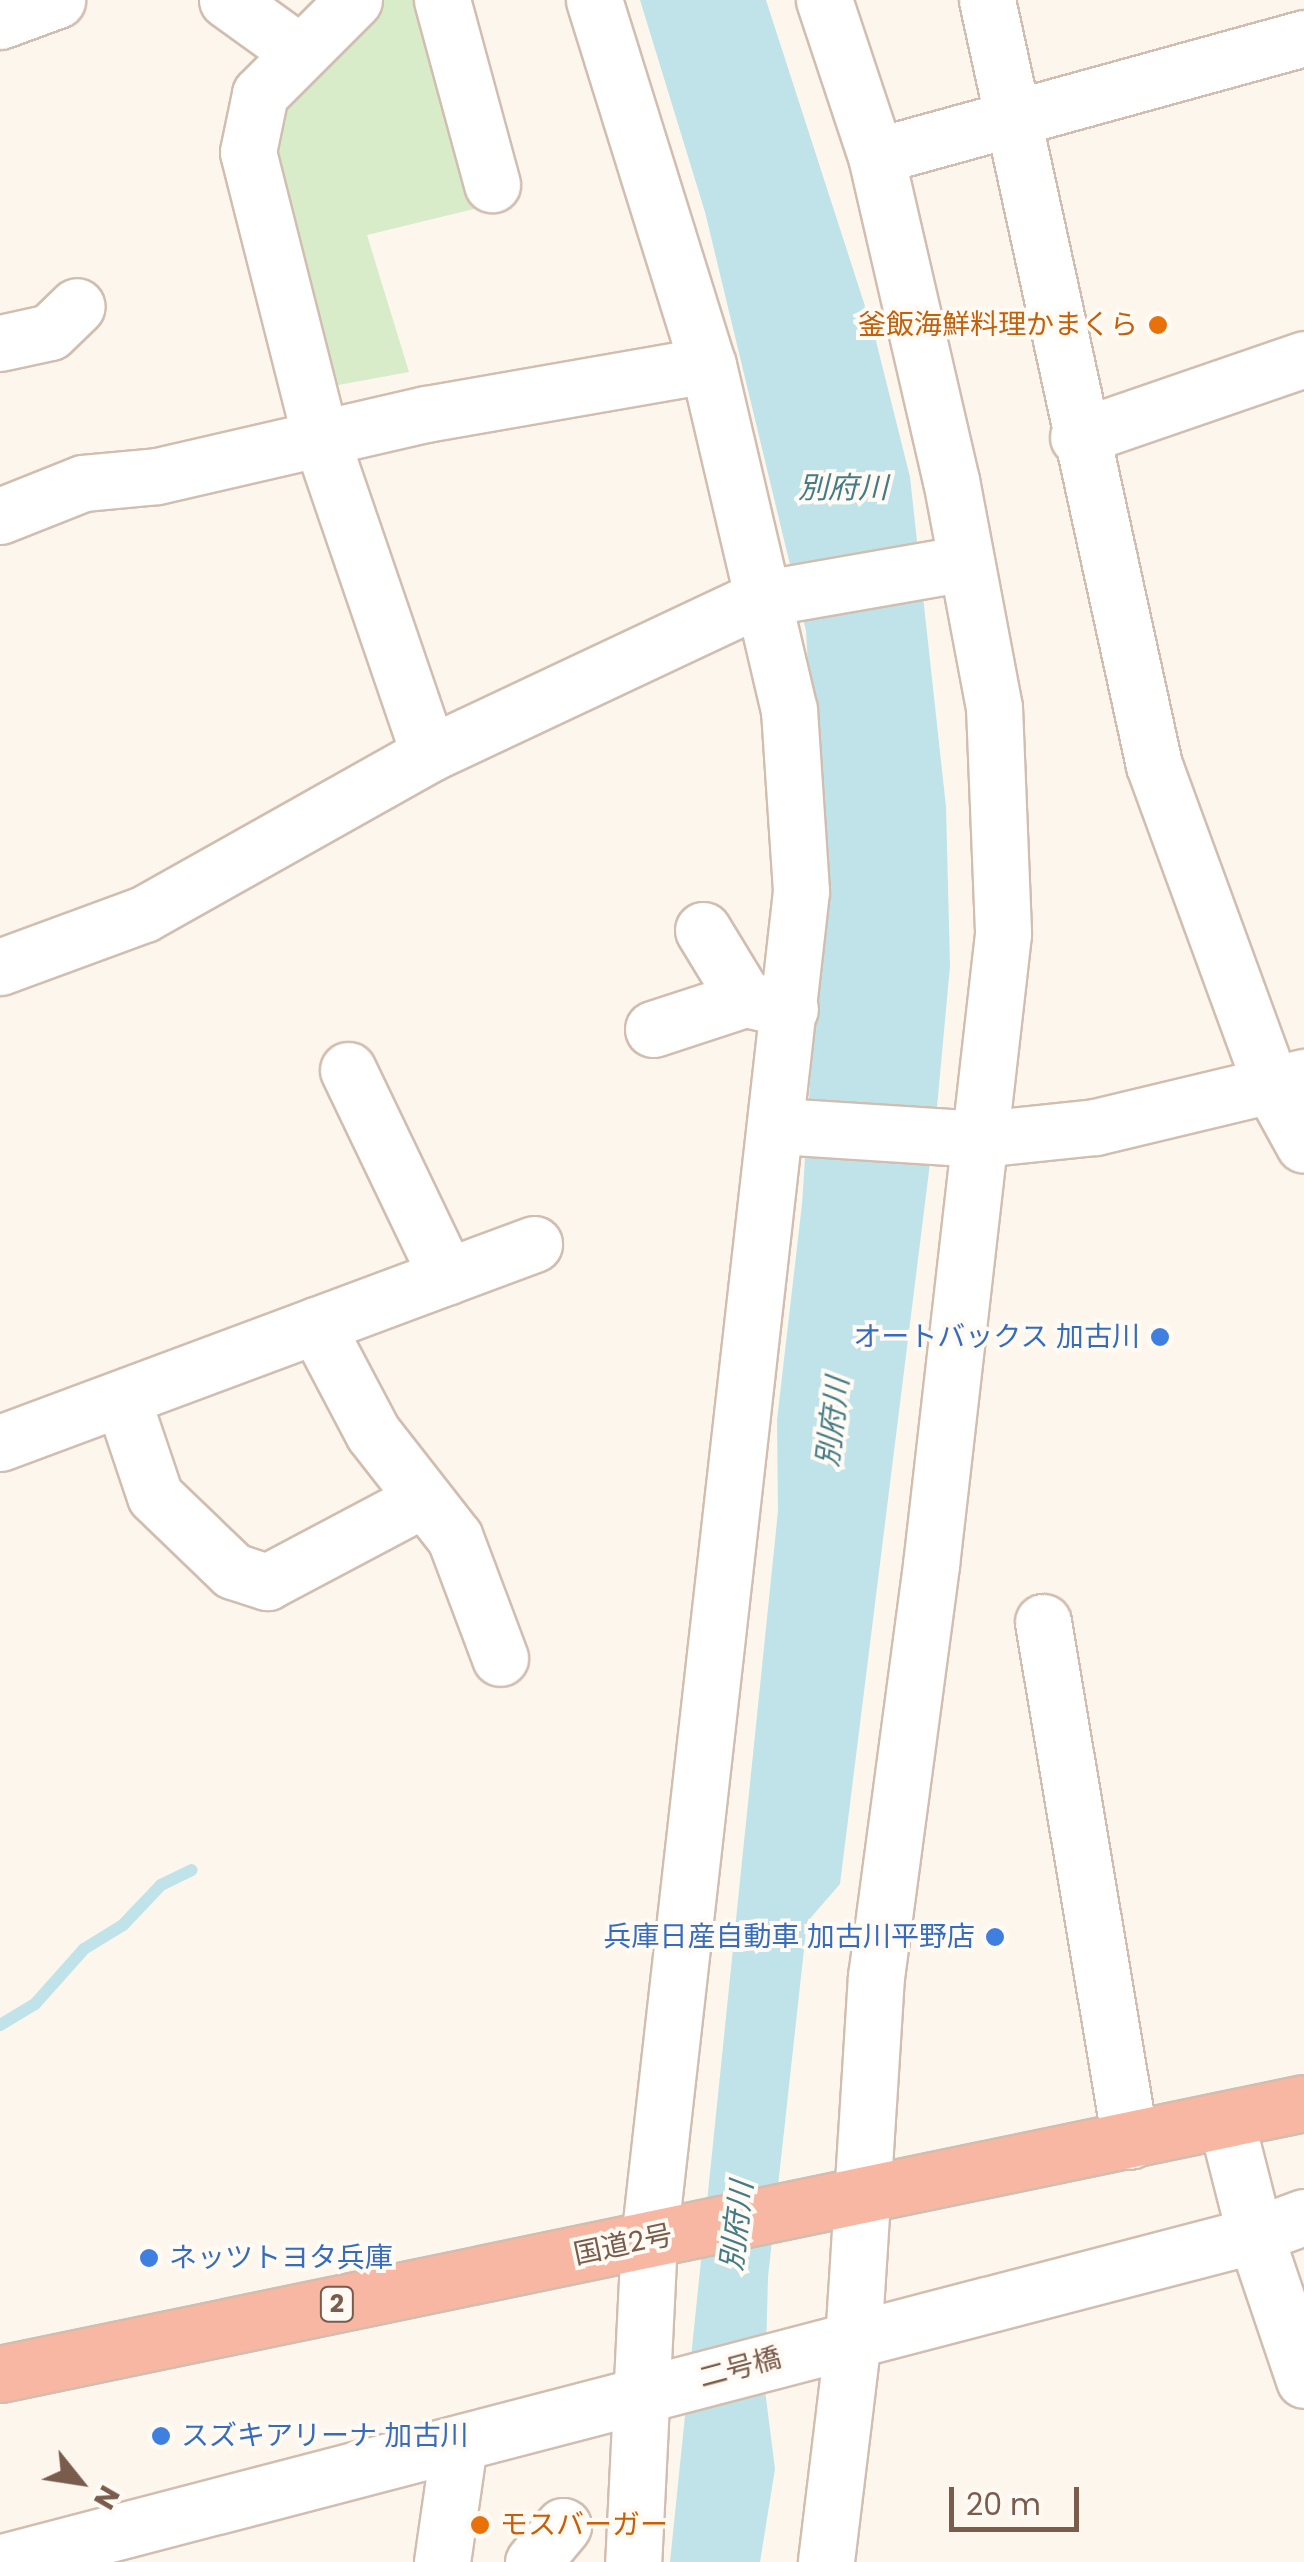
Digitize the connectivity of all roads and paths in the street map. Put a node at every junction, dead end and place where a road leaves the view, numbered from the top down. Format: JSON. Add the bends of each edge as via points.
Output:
{"nodes":[{"id":1,"x":57,"y":0,"type":"edge"},
{"id":2,"x":227,"y":0,"type":"edge"},
{"id":3,"x":354,"y":0,"type":"edge"},
{"id":4,"x":442,"y":0,"type":"edge"},
{"id":5,"x":594,"y":0,"type":"edge"},
{"id":6,"x":824,"y":0,"type":"edge"},
{"id":7,"x":987,"y":0,"type":"edge"},
{"id":8,"x":0,"y":21,"type":"edge"},
{"id":9,"x":1304,"y":38,"type":"edge"},
{"id":10,"x":299,"y":52,"type":"junction"},
{"id":11,"x":1010,"y":119,"type":"junction"},
{"id":12,"x":876,"y":156,"type":"junction"},
{"id":13,"x":492,"y":184,"type":"dead end"},
{"id":14,"x":77,"y":306,"type":"dead end"},
{"id":15,"x":0,"y":343,"type":"edge"},
{"id":16,"x":1304,"y":360,"type":"edge"},
{"id":17,"x":708,"y":365,"type":"junction"},
{"id":18,"x":320,"y":436,"type":"junction"},
{"id":19,"x":1078,"y":437,"type":"junction"},
{"id":20,"x":0,"y":516,"type":"edge"},
{"id":21,"x":965,"y":563,"type":"junction"},
{"id":22,"x":758,"y":599,"type":"junction"},
{"id":23,"x":429,"y":754,"type":"junction"},
{"id":24,"x":703,"y":930,"type":"dead end"},
{"id":25,"x":0,"y":967,"type":"edge"},
{"id":26,"x":768,"y":1004,"type":"junction"},
{"id":27,"x":653,"y":1029,"type":"dead end"},
{"id":28,"x":348,"y":1070,"type":"dead end"},
{"id":29,"x":1288,"y":1081,"type":"edge"},
{"id":30,"x":788,"y":1128,"type":"junction"},
{"id":31,"x":973,"y":1140,"type":"junction"},
{"id":32,"x":1304,"y":1145,"type":"edge"},
{"id":33,"x":534,"y":1244,"type":"dead end"},
{"id":34,"x":446,"y":1276,"type":"junction"},
{"id":35,"x":316,"y":1325,"type":"junction"},
{"id":36,"x":122,"y":1398,"type":"junction"},
{"id":37,"x":0,"y":1443,"type":"edge"},
{"id":38,"x":420,"y":1501,"type":"junction"},
{"id":39,"x":1043,"y":1622,"type":"dead end"},
{"id":40,"x":500,"y":1658,"type":"dead end"},
{"id":41,"x":1304,"y":2103,"type":"edge"},
{"id":42,"x":1226,"y":2121,"type":"junction"},
{"id":43,"x":1130,"y":2140,"type":"junction"},
{"id":44,"x":850,"y":2198,"type":"junction"},
{"id":45,"x":1280,"y":2226,"type":"edge"},
{"id":46,"x":661,"y":2236,"type":"junction"},
{"id":47,"x":838,"y":2342,"type":"junction"},
{"id":48,"x":0,"y":2374,"type":"edge"},
{"id":49,"x":1304,"y":2380,"type":"edge"},
{"id":50,"x":648,"y":2391,"type":"junction"},
{"id":51,"x":458,"y":2444,"type":"junction"},
{"id":52,"x":73,"y":2552,"type":"edge"},
{"id":53,"x":2,"y":2562,"type":"edge"},
{"id":54,"x":442,"y":2562,"type":"edge"},
{"id":55,"x":633,"y":2562,"type":"edge"},
{"id":56,"x":826,"y":2562,"type":"edge"}],
"edges":[{"from":1,"to":8,"type":"street"},
{"from":2,"to":10,"type":"street"},
{"from":3,"to":10,"type":"street"},
{"from":4,"to":13,"type":"street"},
{"from":5,"to":17,"type":"street"},
{"from":6,"to":12,"type":"street"},
{"from":7,"to":11,"type":"street"},
{"from":9,"to":11,"type":"street"},
{"from":10,"to":18,"type":"street","via":[[260,94],[248,152]]},
{"from":11,"to":12,"type":"street"},
{"from":11,"to":19,"type":"street"},
{"from":12,"to":21,"type":"street"},
{"from":14,"to":15,"type":"street","via":[[50,332]]},
{"from":16,"to":19,"type":"street"},
{"from":17,"to":18,"type":"street"},
{"from":17,"to":22,"type":"street"},
{"from":18,"to":20,"type":"street","via":[[158,476],[83,483]]},
{"from":18,"to":23,"type":"street"},
{"from":19,"to":29,"type":"street","via":[[1154,765]]},
{"from":21,"to":22,"type":"street"},
{"from":21,"to":31,"type":"street","via":[[994,708],[1003,934]]},
{"from":22,"to":23,"type":"street"},
{"from":22,"to":26,"type":"street","via":[[789,710],[802,891]]},
{"from":23,"to":25,"type":"street","via":[[144,914]]},
{"from":24,"to":26,"type":"street"},
{"from":26,"to":27,"type":"street"},
{"from":26,"to":30,"type":"street"},
{"from":28,"to":34,"type":"street"},
{"from":29,"to":31,"type":"street","via":[[1096,1128]]},
{"from":29,"to":32,"type":"street"},
{"from":30,"to":31,"type":"street"},
{"from":30,"to":46,"type":"street"},
{"from":31,"to":44,"type":"street"},
{"from":33,"to":34,"type":"street"},
{"from":34,"to":35,"type":"street"},
{"from":35,"to":36,"type":"street"},
{"from":35,"to":38,"type":"street","via":[[373,1433]]},
{"from":36,"to":37,"type":"street"},
{"from":36,"to":38,"type":"street","via":[[155,1496],[233,1571],[268,1582]]},
{"from":38,"to":40,"type":"street","via":[[455,1538]]},
{"from":39,"to":43,"type":"street"},
{"from":41,"to":42,"type":"highway","name":"国道2号","number":"2"},
{"from":42,"to":43,"type":"highway","name":"国道2号","number":"2"},
{"from":42,"to":45,"type":"street"},
{"from":43,"to":44,"type":"highway","name":"国道2号","number":"2"},
{"from":44,"to":46,"type":"highway","name":"国道2号","number":"2"},
{"from":44,"to":47,"type":"street"},
{"from":45,"to":47,"type":"street","name":"二号橋"},
{"from":45,"to":49,"type":"street"},
{"from":46,"to":48,"type":"highway","name":"国道2号","number":"2"},
{"from":46,"to":50,"type":"street"},
{"from":47,"to":50,"type":"street","name":"二号橋"},
{"from":47,"to":56,"type":"street"},
{"from":50,"to":51,"type":"street","name":"二号橋"},
{"from":50,"to":55,"type":"street"},
{"from":51,"to":52,"type":"street","name":"二号橋"},
{"from":51,"to":54,"type":"street"},
{"from":52,"to":53,"type":"street","name":"二号橋"}]}
